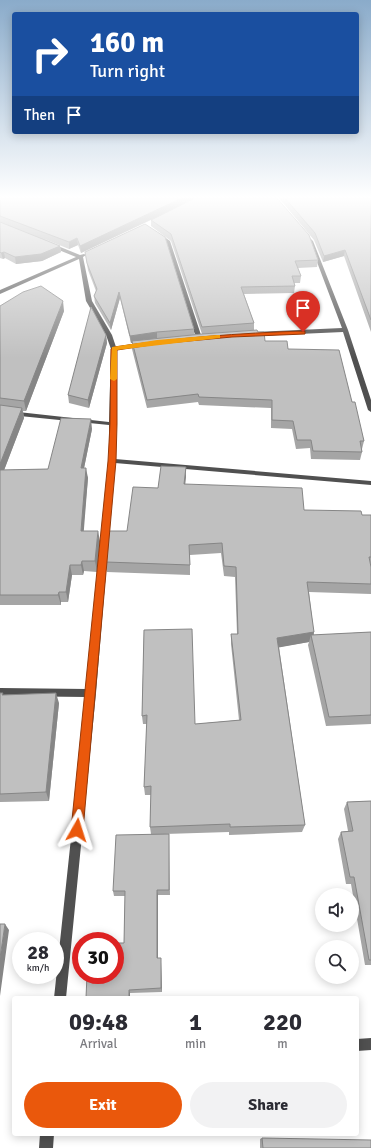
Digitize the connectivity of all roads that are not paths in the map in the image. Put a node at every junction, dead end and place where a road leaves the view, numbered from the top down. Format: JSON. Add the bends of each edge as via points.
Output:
{"nodes":[{"id":1,"x":65,"y":251,"type":"edge"},
{"id":2,"x":171,"y":251,"type":"edge"},
{"id":3,"x":315,"y":251,"type":"edge"},
{"id":4,"x":88,"y":254,"type":"edge"},
{"id":5,"x":81,"y":257,"type":"junction"},
{"id":6,"x":0,"y":292,"type":"edge"},
{"id":7,"x":345,"y":330,"type":"junction"},
{"id":8,"x":245,"y":334,"type":"edge"},
{"id":9,"x":192,"y":339,"type":"edge"},
{"id":10,"x":150,"y":343,"type":"edge"},
{"id":11,"x":114,"y":349,"type":"junction"},
{"id":12,"x":371,"y":410,"type":"edge"},
{"id":13,"x":0,"y":412,"type":"edge"},
{"id":14,"x":114,"y":424,"type":"junction"},
{"id":15,"x":112,"y":461,"type":"junction"},
{"id":16,"x":371,"y":483,"type":"edge"},
{"id":17,"x":0,"y":692,"type":"edge"},
{"id":18,"x":91,"y":693,"type":"junction"},
{"id":19,"x":60,"y":996,"type":"edge"},
{"id":20,"x":371,"y":1044,"type":"edge"},
{"id":21,"x":359,"y":1045,"type":"edge"},
{"id":22,"x":47,"y":1136,"type":"edge"},
{"id":23,"x":46,"y":1148,"type":"edge"}],
"edges":[{"from":1,"to":5,"type":"street"},
{"from":2,"to":9,"type":"street","via":[[202,338]]},
{"from":3,"to":7,"type":"street"},
{"from":4,"to":5,"type":"street"},
{"from":5,"to":6,"type":"street"},
{"from":5,"to":11,"type":"street","via":[[89,301],[109,335]]},
{"from":7,"to":8,"type":"street"},
{"from":7,"to":12,"type":"street"},
{"from":10,"to":11,"type":"street"},
{"from":11,"to":14,"type":"street"},
{"from":13,"to":14,"type":"street"},
{"from":14,"to":15,"type":"street"},
{"from":15,"to":16,"type":"street"},
{"from":15,"to":18,"type":"street"},
{"from":17,"to":18,"type":"street"},
{"from":18,"to":19,"type":"street"},
{"from":20,"to":21,"type":"street"},
{"from":22,"to":23,"type":"street"}]}
